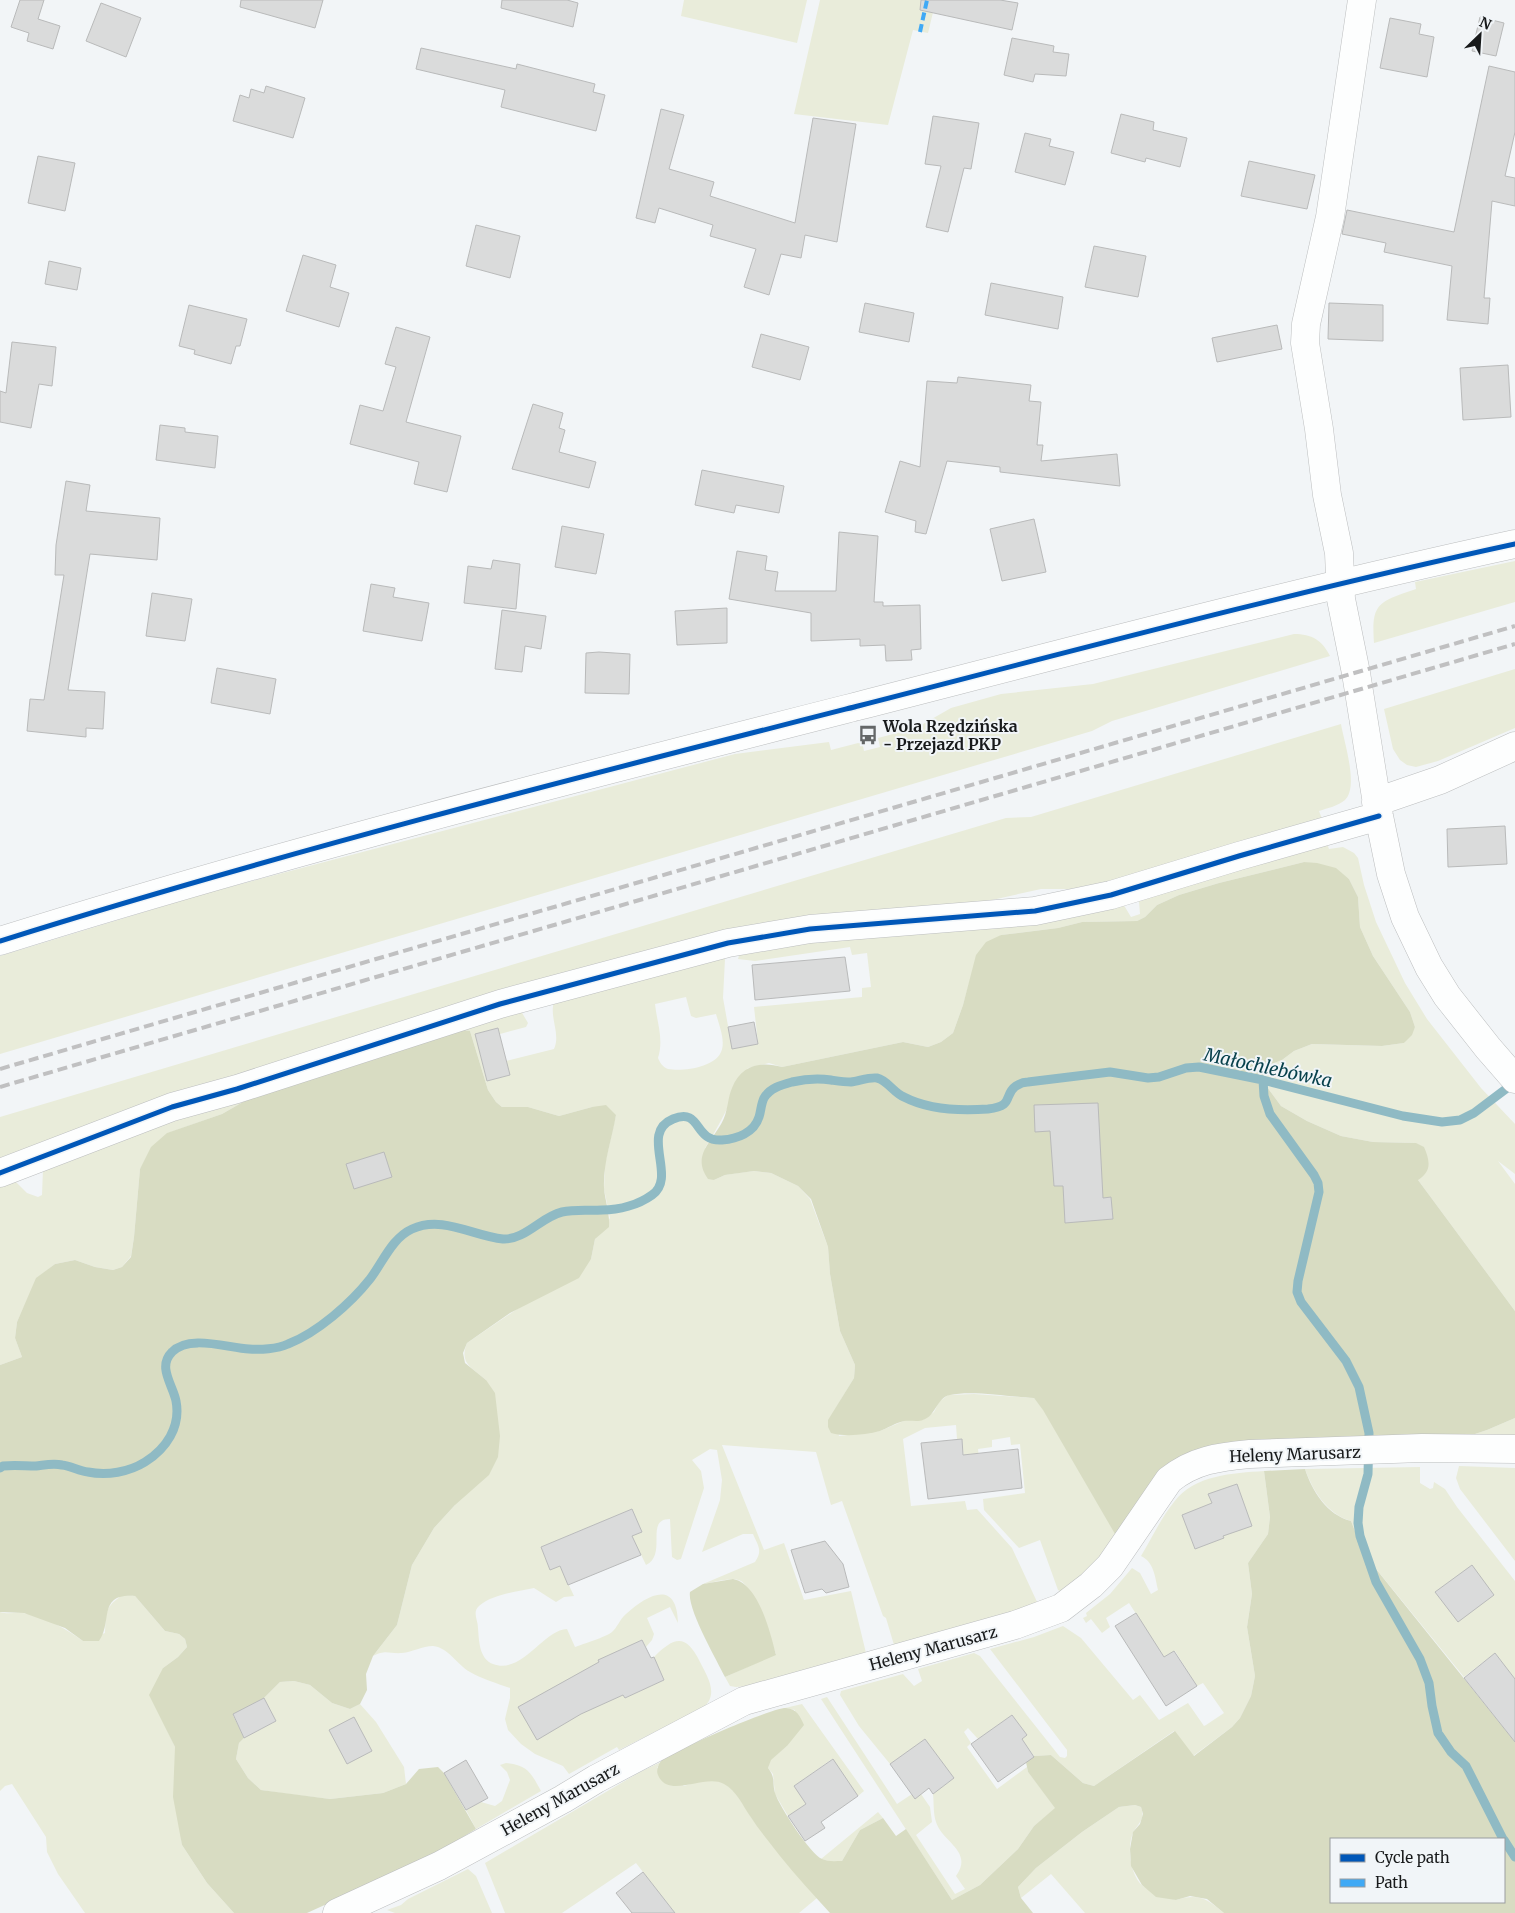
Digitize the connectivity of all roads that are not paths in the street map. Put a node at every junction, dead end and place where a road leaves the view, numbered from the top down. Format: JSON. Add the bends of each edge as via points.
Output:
{"nodes":[{"id":1,"x":1362,"y":0,"type":"edge"},
{"id":2,"x":1515,"y":544,"type":"edge"},
{"id":3,"x":1340,"y":584,"type":"junction"},
{"id":4,"x":1515,"y":746,"type":"edge"},
{"id":5,"x":1378,"y":809,"type":"junction"},
{"id":6,"x":0,"y":941,"type":"edge"},
{"id":7,"x":1515,"y":1079,"type":"edge"},
{"id":8,"x":0,"y":1173,"type":"edge"},
{"id":9,"x":1515,"y":1449,"type":"edge"},
{"id":10,"x":337,"y":1913,"type":"edge"}],
"edges":[{"from":1,"to":3,"type":"street","via":[[1330,217],[1306,324],[1305,343],[1339,553]]},
{"from":2,"to":3,"type":"street"},
{"from":3,"to":5,"type":"street"},
{"from":3,"to":6,"type":"street","via":[[430,817],[174,887]]},
{"from":4,"to":5,"type":"street"},
{"from":5,"to":7,"type":"street","via":[[1391,874],[1405,917],[1429,967],[1447,996]]},
{"from":5,"to":8,"type":"street","via":[[1111,895],[1035,912],[810,929],[728,944],[500,1004],[172,1107]]},
{"from":9,"to":10,"type":"street","name":"Heleny Marusarz","via":[[1422,1448],[1250,1454],[1196,1463],[1169,1480],[1110,1566],[1061,1608],[1015,1625],[744,1701],[439,1866]]}]}
